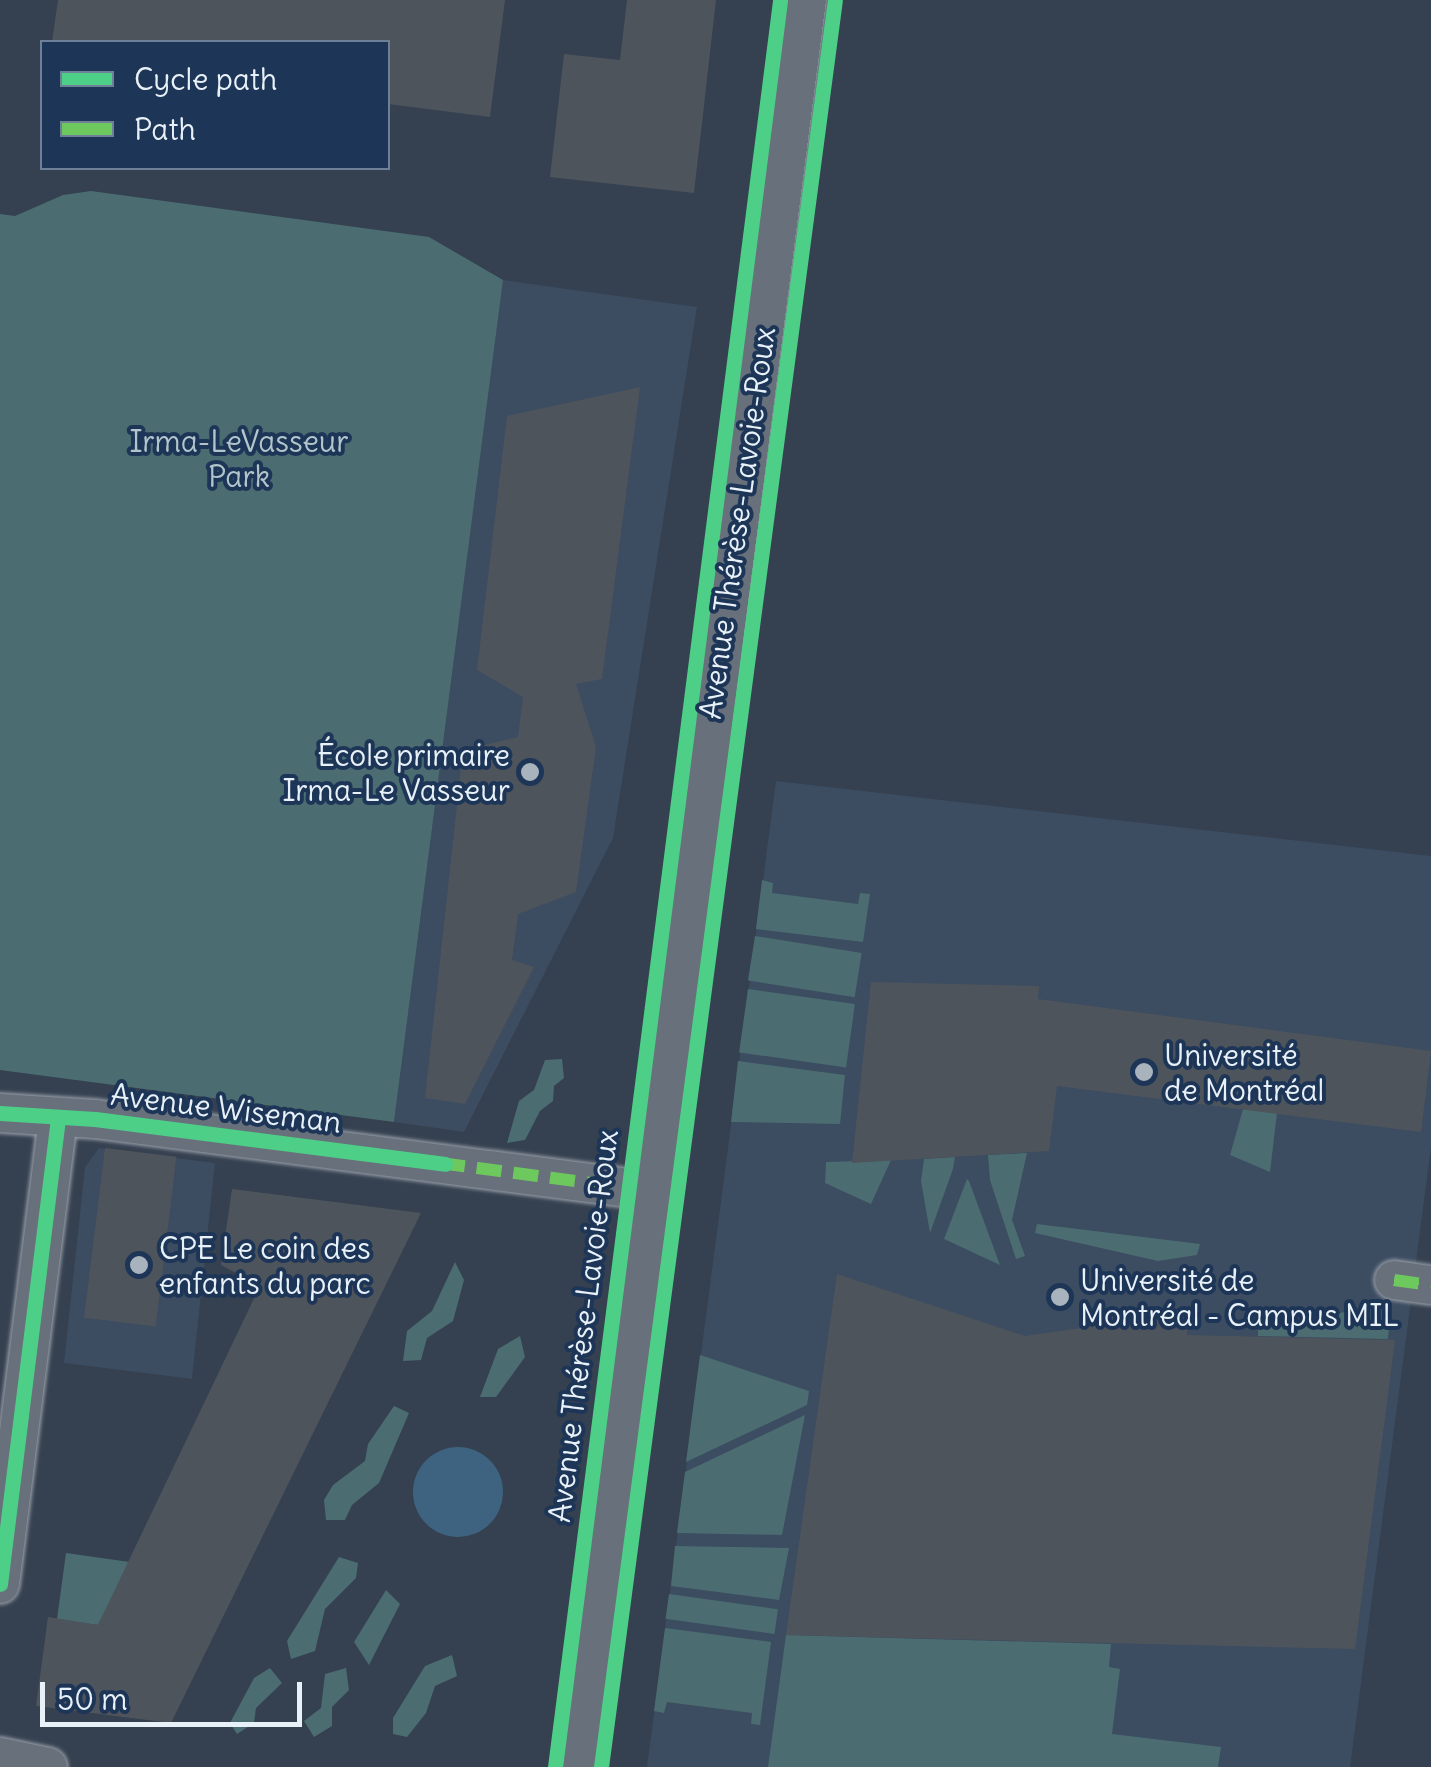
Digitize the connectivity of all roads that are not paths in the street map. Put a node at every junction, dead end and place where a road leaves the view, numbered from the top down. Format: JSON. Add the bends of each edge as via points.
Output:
{"nodes":[{"id":1,"x":807,"y":0,"type":"edge"},
{"id":2,"x":0,"y":1113,"type":"edge"},
{"id":3,"x":58,"y":1120,"type":"junction"},
{"id":4,"x":620,"y":1187,"type":"dead end"},
{"id":5,"x":0,"y":1584,"type":"edge"},
{"id":6,"x":0,"y":1757,"type":"edge"},
{"id":7,"x":48,"y":1767,"type":"edge"},
{"id":8,"x":578,"y":1767,"type":"edge"}],
"edges":[{"from":1,"to":8,"type":"street","name":"Avenue Thérèse-Lavoie-Roux"},
{"from":2,"to":3,"type":"street","name":"Avenue Wiseman"},
{"from":3,"to":4,"type":"street","name":"Avenue Wiseman","via":[[95,1119]]},
{"from":3,"to":5,"type":"street"},
{"from":6,"to":7,"type":"street"}]}
